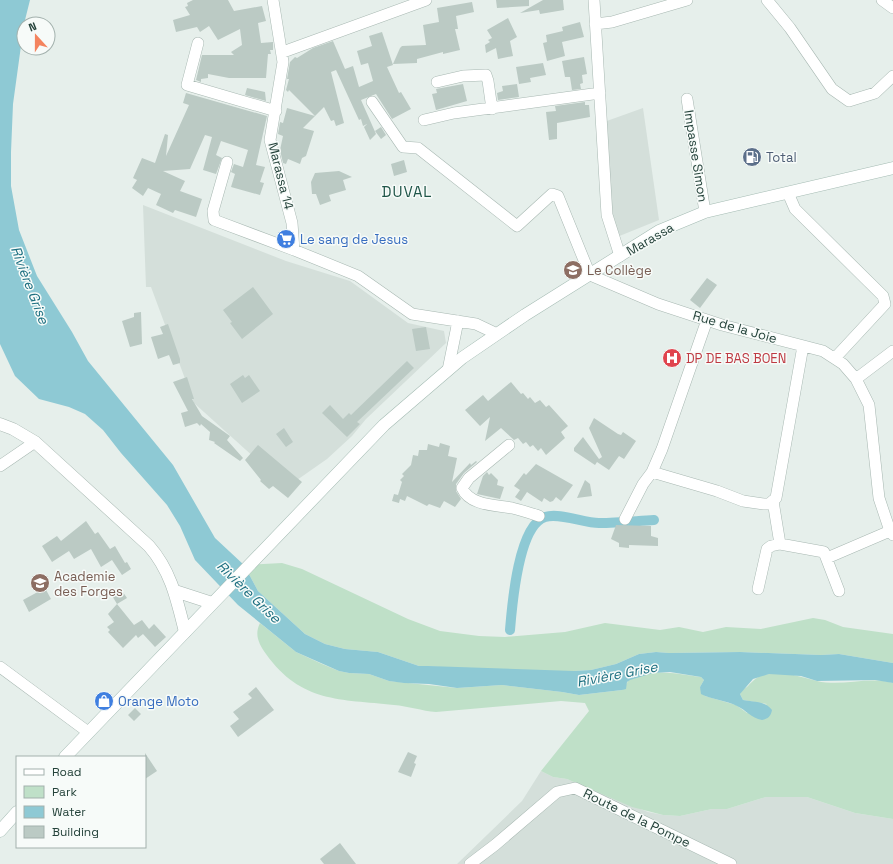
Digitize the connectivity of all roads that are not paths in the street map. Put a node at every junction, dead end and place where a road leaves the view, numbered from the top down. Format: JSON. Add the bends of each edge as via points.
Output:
{"nodes":[{"id":1,"x":273,"y":0,"type":"edge"},
{"id":2,"x":426,"y":0,"type":"edge"},
{"id":3,"x":594,"y":0,"type":"edge"},
{"id":4,"x":687,"y":0,"type":"edge"},
{"id":5,"x":767,"y":0,"type":"edge"},
{"id":6,"x":882,"y":0,"type":"edge"},
{"id":7,"x":893,"y":8,"type":"edge"},
{"id":8,"x":595,"y":24,"type":"junction"},
{"id":9,"x":198,"y":43,"type":"dead end"},
{"id":10,"x":283,"y":52,"type":"junction"},
{"id":11,"x":893,"y":76,"type":"edge"},
{"id":12,"x":437,"y":82,"type":"dead end"},
{"id":13,"x":600,"y":93,"type":"junction"},
{"id":14,"x":687,"y":99,"type":"dead end"},
{"id":15,"x":372,"y":102,"type":"dead end"},
{"id":16,"x":492,"y":108,"type":"junction"},
{"id":17,"x":276,"y":111,"type":"junction"},
{"id":18,"x":424,"y":120,"type":"dead end"},
{"id":19,"x":227,"y":162,"type":"dead end"},
{"id":20,"x":893,"y":168,"type":"edge"},
{"id":21,"x":788,"y":193,"type":"junction"},
{"id":22,"x":705,"y":212,"type":"junction"},
{"id":23,"x":294,"y":250,"type":"junction"},
{"id":24,"x":620,"y":256,"type":"junction"},
{"id":25,"x":590,"y":274,"type":"junction"},
{"id":26,"x":707,"y":320,"type":"junction"},
{"id":27,"x":458,"y":321,"type":"junction"},
{"id":28,"x":497,"y":334,"type":"junction"},
{"id":29,"x":804,"y":346,"type":"junction"},
{"id":30,"x":893,"y":351,"type":"edge"},
{"id":31,"x":835,"y":358,"type":"junction"},
{"id":32,"x":448,"y":370,"type":"junction"},
{"id":33,"x":856,"y":379,"type":"junction"},
{"id":34,"x":0,"y":424,"type":"edge"},
{"id":35,"x":35,"y":442,"type":"junction"},
{"id":36,"x":509,"y":445,"type":"dead end"},
{"id":37,"x":0,"y":466,"type":"edge"},
{"id":38,"x":652,"y":472,"type":"junction"},
{"id":39,"x":773,"y":501,"type":"junction"},
{"id":40,"x":539,"y":516,"type":"dead end"},
{"id":41,"x":625,"y":520,"type":"dead end"},
{"id":42,"x":891,"y":533,"type":"edge"},
{"id":43,"x":780,"y":544,"type":"junction"},
{"id":44,"x":827,"y":558,"type":"junction"},
{"id":45,"x":758,"y":589,"type":"dead end"},
{"id":46,"x":175,"y":591,"type":"junction"},
{"id":47,"x":839,"y":591,"type":"dead end"},
{"id":48,"x":213,"y":601,"type":"junction"},
{"id":49,"x":185,"y":632,"type":"junction"},
{"id":50,"x":0,"y":667,"type":"edge"},
{"id":51,"x":88,"y":732,"type":"junction"},
{"id":52,"x":66,"y":756,"type":"edge"},
{"id":53,"x":16,"y":813,"type":"edge"},
{"id":54,"x":0,"y":831,"type":"edge"},
{"id":55,"x":470,"y":864,"type":"edge"},
{"id":56,"x":731,"y":864,"type":"edge"}],
"edges":[{"from":1,"to":10,"type":"street","name":"Marassa 14"},
{"from":2,"to":10,"type":"street"},
{"from":3,"to":8,"type":"street"},
{"from":4,"to":8,"type":"street","via":[[612,22]]},
{"from":5,"to":11,"type":"street","via":[[790,28],[832,89],[849,101],[875,94]]},
{"from":6,"to":7,"type":"street"},
{"from":8,"to":13,"type":"street"},
{"from":9,"to":17,"type":"street","via":[[188,86]]},
{"from":10,"to":17,"type":"street","name":"Marassa 14"},
{"from":12,"to":16,"type":"street","via":[[463,76],[486,75]]},
{"from":13,"to":16,"type":"street"},
{"from":13,"to":24,"type":"street","via":[[607,215]]},
{"from":14,"to":22,"type":"street","name":"Impasse Simon"},
{"from":15,"to":25,"type":"street","via":[[403,147],[418,148],[517,226],[552,194],[558,196]]},
{"from":16,"to":18,"type":"street"},
{"from":17,"to":23,"type":"street","name":"Marassa 14","via":[[270,140],[292,223]]},
{"from":19,"to":23,"type":"street","via":[[213,211],[214,220]]},
{"from":20,"to":21,"type":"main road","name":"Marassa"},
{"from":21,"to":22,"type":"main road","name":"Marassa"},
{"from":21,"to":31,"type":"street","via":[[795,209],[883,296],[885,301]]},
{"from":22,"to":24,"type":"main road","name":"Marassa","via":[[660,231]]},
{"from":23,"to":27,"type":"street","via":[[358,276],[412,314]]},
{"from":24,"to":25,"type":"main road","name":"Marassa"},
{"from":25,"to":26,"type":"street","name":"Rue de la Joie","via":[[658,304]]},
{"from":25,"to":28,"type":"main road","name":"Marassa"},
{"from":26,"to":29,"type":"street","name":"Rue de la Joie"},
{"from":26,"to":38,"type":"street"},
{"from":27,"to":28,"type":"street","via":[[476,324]]},
{"from":27,"to":32,"type":"street"},
{"from":28,"to":32,"type":"main road","name":"Marassa"},
{"from":29,"to":31,"type":"street","name":"Rue de la Joie","via":[[823,351]]},
{"from":29,"to":39,"type":"street","via":[[776,498]]},
{"from":30,"to":33,"type":"street"},
{"from":31,"to":33,"type":"street","name":"Rue de la Joie"},
{"from":32,"to":48,"type":"main road","name":"Marassa","via":[[384,425]]},
{"from":33,"to":42,"type":"street","name":"Rue de la Joie","via":[[869,405],[879,498]]},
{"from":34,"to":35,"type":"main road"},
{"from":35,"to":37,"type":"street"},
{"from":35,"to":46,"type":"main road","via":[[149,546],[160,558]]},
{"from":36,"to":40,"type":"street","via":[[469,478],[462,488],[468,496],[481,503]]},
{"from":38,"to":39,"type":"street","via":[[743,500],[764,504]]},
{"from":38,"to":41,"type":"street","via":[[640,489]]},
{"from":39,"to":43,"type":"street"},
{"from":42,"to":44,"type":"street"},
{"from":43,"to":44,"type":"street","via":[[822,550]]},
{"from":43,"to":45,"type":"street","via":[[767,549]]},
{"from":44,"to":47,"type":"street"},
{"from":46,"to":48,"type":"main road"},
{"from":46,"to":49,"type":"main road"},
{"from":48,"to":49,"type":"main road","name":"Marassa"},
{"from":49,"to":51,"type":"main road","name":"Marassa"},
{"from":50,"to":51,"type":"street"},
{"from":51,"to":52,"type":"main road","name":"Marassa"},
{"from":53,"to":54,"type":"main road"},
{"from":55,"to":56,"type":"street","name":"Route de la Pompe","via":[[557,792],[575,788]]}]}
